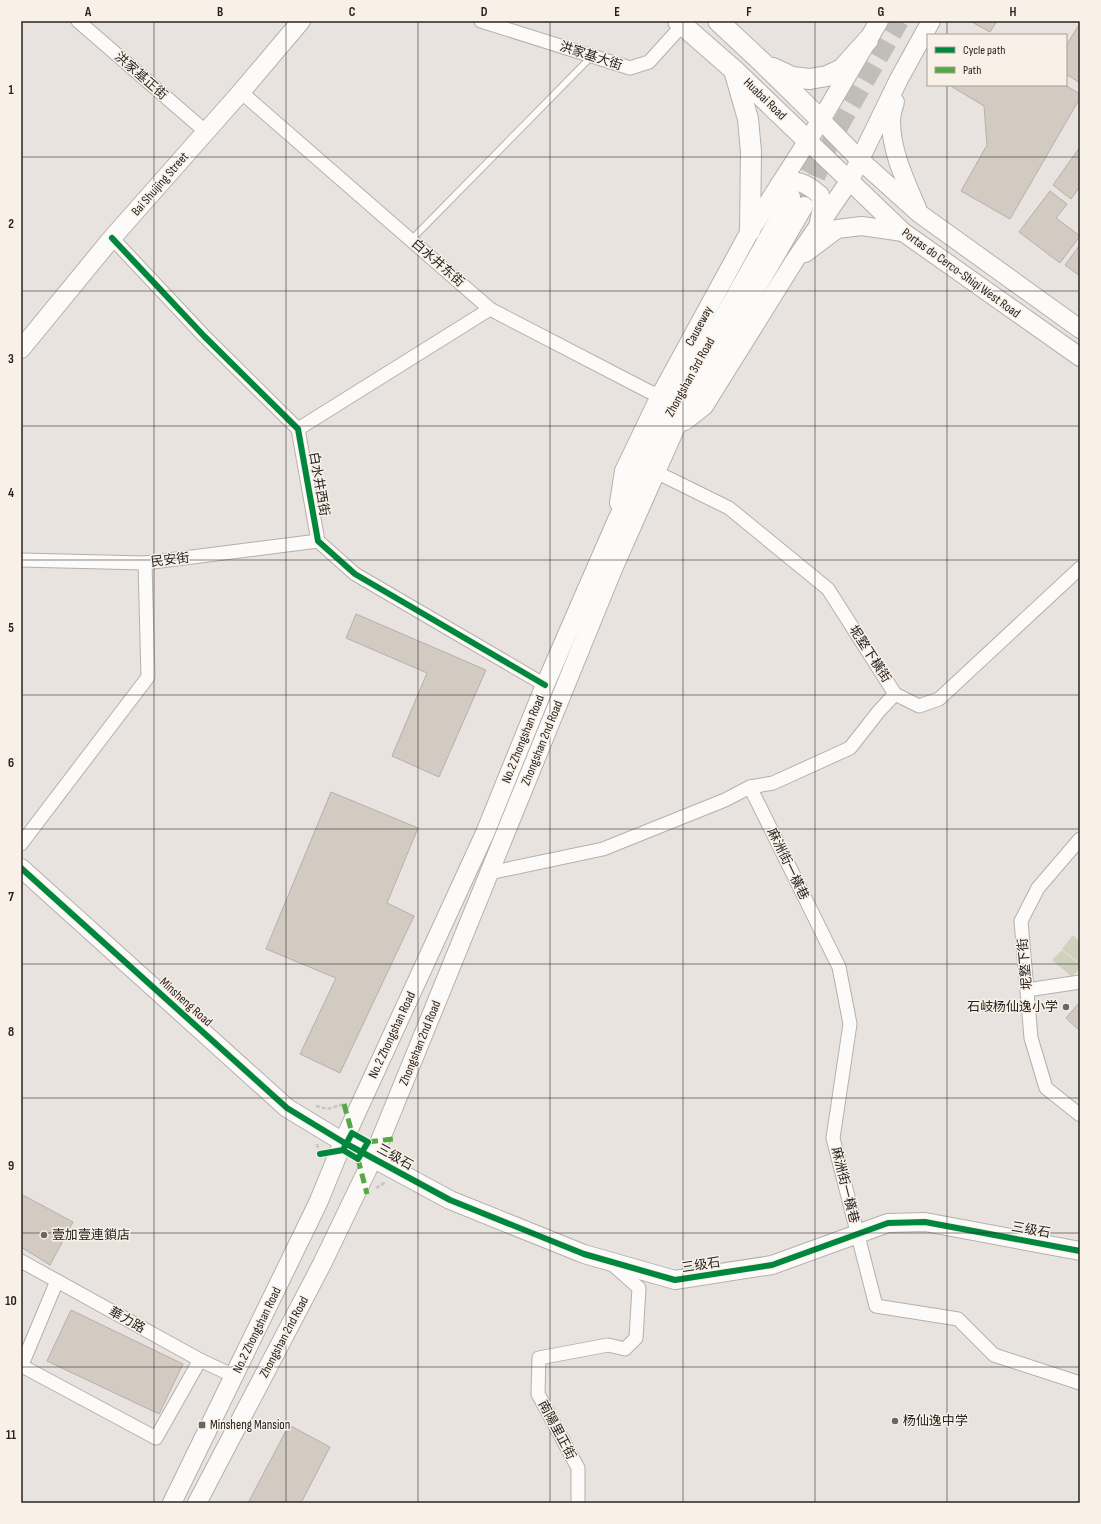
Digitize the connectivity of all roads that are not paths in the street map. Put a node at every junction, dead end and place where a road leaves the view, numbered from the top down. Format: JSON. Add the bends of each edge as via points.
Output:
{"nodes":[{"id":1,"x":78,"y":21,"type":"edge"},
{"id":2,"x":302,"y":21,"type":"edge"},
{"id":3,"x":481,"y":21,"type":"edge"},
{"id":4,"x":718,"y":21,"type":"edge"},
{"id":5,"x":879,"y":21,"type":"edge"},
{"id":6,"x":886,"y":21,"type":"edge"},
{"id":7,"x":682,"y":22,"type":"edge"},
{"id":8,"x":925,"y":24,"type":"edge"},
{"id":9,"x":868,"y":40,"type":"junction"},
{"id":10,"x":592,"y":56,"type":"junction"},
{"id":11,"x":764,"y":64,"type":"junction"},
{"id":12,"x":734,"y":70,"type":"junction"},
{"id":13,"x":899,"y":79,"type":"junction"},
{"id":14,"x":241,"y":92,"type":"junction"},
{"id":15,"x":836,"y":95,"type":"junction"},
{"id":16,"x":821,"y":120,"type":"junction"},
{"id":17,"x":880,"y":122,"type":"junction"},
{"id":18,"x":205,"y":131,"type":"junction"},
{"id":19,"x":807,"y":140,"type":"junction"},
{"id":20,"x":860,"y":160,"type":"junction"},
{"id":21,"x":850,"y":180,"type":"junction"},
{"id":22,"x":791,"y":196,"type":"junction"},
{"id":23,"x":920,"y":214,"type":"junction"},
{"id":24,"x":818,"y":227,"type":"junction"},
{"id":25,"x":750,"y":231,"type":"junction"},
{"id":26,"x":903,"y":232,"type":"junction"},
{"id":27,"x":112,"y":238,"type":"junction"},
{"id":28,"x":411,"y":240,"type":"junction"},
{"id":29,"x":795,"y":260,"type":"junction"},
{"id":30,"x":490,"y":308,"type":"junction"},
{"id":31,"x":1080,"y":329,"type":"edge"},
{"id":32,"x":21,"y":349,"type":"edge"},
{"id":33,"x":1080,"y":357,"type":"edge"},
{"id":34,"x":660,"y":396,"type":"junction"},
{"id":35,"x":298,"y":429,"type":"junction"},
{"id":36,"x":675,"y":429,"type":"junction"},
{"id":37,"x":656,"y":472,"type":"junction"},
{"id":38,"x":616,"y":522,"type":"junction"},
{"id":39,"x":318,"y":541,"type":"junction"},
{"id":40,"x":21,"y":560,"type":"edge"},
{"id":41,"x":146,"y":563,"type":"junction"},
{"id":42,"x":606,"y":565,"type":"junction"},
{"id":43,"x":1080,"y":568,"type":"edge"},
{"id":44,"x":545,"y":685,"type":"junction"},
{"id":45,"x":895,"y":694,"type":"junction"},
{"id":46,"x":750,"y":787,"type":"junction"},
{"id":47,"x":1080,"y":839,"type":"edge"},
{"id":48,"x":21,"y":844,"type":"edge"},
{"id":49,"x":21,"y":868,"type":"edge"},
{"id":50,"x":489,"y":873,"type":"junction"},
{"id":51,"x":1080,"y":982,"type":"edge"},
{"id":52,"x":1027,"y":990,"type":"junction"},
{"id":53,"x":1080,"y":1115,"type":"edge"},
{"id":54,"x":343,"y":1142,"type":"junction"},
{"id":55,"x":373,"y":1158,"type":"junction"},
{"id":56,"x":858,"y":1234,"type":"junction"},
{"id":57,"x":1079,"y":1247,"type":"edge"},
{"id":58,"x":21,"y":1261,"type":"edge"},
{"id":59,"x":609,"y":1261,"type":"junction"},
{"id":60,"x":57,"y":1281,"type":"junction"},
{"id":61,"x":200,"y":1360,"type":"junction"},
{"id":62,"x":21,"y":1366,"type":"edge"},
{"id":63,"x":234,"y":1376,"type":"junction"},
{"id":64,"x":1080,"y":1383,"type":"edge"},
{"id":65,"x":172,"y":1503,"type":"edge"},
{"id":66,"x":197,"y":1503,"type":"edge"},
{"id":67,"x":578,"y":1503,"type":"edge"}],
"edges":[{"from":1,"to":18,"type":"street","name":"洪家基正街"},
{"from":2,"to":14,"type":"main road","name":"Bai Shuijing Street"},
{"from":3,"to":10,"type":"street","name":"洪家基大街"},
{"from":4,"to":11,"type":"main road","name":"Huabai Road"},
{"from":5,"to":9,"type":"main road"},
{"from":6,"to":15,"type":"lane","via":[[855,75]]},
{"from":7,"to":10,"type":"street","name":"洪家基大街","via":[[649,62],[630,68]]},
{"from":7,"to":12,"type":"main road","name":"Huabai Road"},
{"from":8,"to":13,"type":"main road"},
{"from":8,"to":17,"type":"lane","via":[[898,70]]},
{"from":9,"to":11,"type":"main road","via":[[842,69],[827,76],[810,79],[792,77]]},
{"from":9,"to":15,"type":"main road","name":"Causeway"},
{"from":10,"to":28,"type":"lane"},
{"from":11,"to":16,"type":"main road","name":"Huabai Road"},
{"from":12,"to":19,"type":"main road","name":"Huabai Road"},
{"from":12,"to":25,"type":"main road","via":[[748,119],[751,152]]},
{"from":13,"to":17,"type":"main road"},
{"from":13,"to":23,"type":"main road","via":[[891,119],[894,144],[902,175]]},
{"from":14,"to":18,"type":"main road","name":"Bai Shuijing Street"},
{"from":14,"to":28,"type":"street","name":"白水井东街"},
{"from":15,"to":16,"type":"main road","name":"Causeway"},
{"from":16,"to":19,"type":"main road","name":"Causeway"},
{"from":16,"to":20,"type":"main road","name":"Huabai Road"},
{"from":17,"to":20,"type":"main road"},
{"from":18,"to":27,"type":"main road","name":"Bai Shuijing Street"},
{"from":19,"to":21,"type":"main road","name":"Huabai Road"},
{"from":19,"to":22,"type":"main road","name":"Causeway"},
{"from":20,"to":21,"type":"main road"},
{"from":20,"to":23,"type":"main road","name":"Portas do Cerco-Shiqi West Road"},
{"from":21,"to":24,"type":"main road"},
{"from":21,"to":26,"type":"main road","name":"Portas do Cerco-Shiqi West Road"},
{"from":22,"to":24,"type":"main road","via":[[788,181],[801,182],[820,195],[822,208]]},
{"from":22,"to":25,"type":"main road","name":"Causeway"},
{"from":22,"to":36,"type":"main road","name":"Zhongshan 3rd Road"},
{"from":22,"to":38,"type":"main road","name":"Zhongshan 3rd Road","via":[[664,423]]},
{"from":23,"to":31,"type":"main road","name":"Portas do Cerco-Shiqi West Road"},
{"from":24,"to":29,"type":"main road"},
{"from":25,"to":34,"type":"main road","name":"Causeway"},
{"from":26,"to":29,"type":"main road","via":[[862,226],[837,229]]},
{"from":26,"to":33,"type":"main road","name":"Portas do Cerco-Shiqi West Road"},
{"from":27,"to":32,"type":"main road","name":"Bai Shuijing Street"},
{"from":27,"to":35,"type":"street","via":[[204,336]]},
{"from":28,"to":30,"type":"street","name":"白水井东街"},
{"from":29,"to":36,"type":"main road","via":[[704,406]]},
{"from":30,"to":34,"type":"street","name":"白水井东街"},
{"from":30,"to":35,"type":"street"},
{"from":34,"to":38,"type":"main road","name":"Causeway","via":[[624,471]]},
{"from":35,"to":39,"type":"street","name":"白水井西街"},
{"from":36,"to":37,"type":"main road","name":"Zhongshan 3rd Road"},
{"from":37,"to":42,"type":"main road","name":"Zhongshan 3rd Road"},
{"from":37,"to":45,"type":"street","name":"坭墪下橫街","via":[[729,508],[828,589]]},
{"from":38,"to":42,"type":"main road","name":"Zhongshan 3rd Road"},
{"from":39,"to":41,"type":"street","name":"民安街"},
{"from":39,"to":44,"type":"street","via":[[355,574]]},
{"from":40,"to":41,"type":"street","name":"民安街"},
{"from":41,"to":48,"type":"street","via":[[148,677]]},
{"from":42,"to":44,"type":"main road","name":"No.2 Zhongshan Road"},
{"from":42,"to":50,"type":"main road","name":"Zhongshan 2nd Road"},
{"from":43,"to":45,"type":"street","name":"坭墪下橫街","via":[[939,699],[919,706]]},
{"from":44,"to":54,"type":"main road","name":"No.2 Zhongshan Road","via":[[485,833]]},
{"from":45,"to":46,"type":"street","via":[[850,748],[773,784]]},
{"from":46,"to":50,"type":"street","via":[[725,800],[603,849]]},
{"from":46,"to":56,"type":"street","name":"麻洲街一橫巷","via":[[839,967],[850,1024],[833,1138]]},
{"from":47,"to":52,"type":"street","name":"坭墪下街","via":[[1038,888],[1021,921]]},
{"from":49,"to":54,"type":"main road","name":"Minsheng Road","via":[[287,1108]]},
{"from":50,"to":55,"type":"main road","name":"Zhongshan 2nd Road"},
{"from":51,"to":52,"type":"street"},
{"from":52,"to":53,"type":"street","name":"坭墪下街","via":[[1031,1038],[1046,1088]]},
{"from":54,"to":55,"type":"main road","name":"三级石"},
{"from":54,"to":63,"type":"main road","name":"No.2 Zhongshan Road","via":[[318,1203]]},
{"from":55,"to":59,"type":"main road","name":"三级石","via":[[450,1200],[584,1254]]},
{"from":55,"to":66,"type":"main road","name":"Zhongshan 2nd Road","via":[[322,1264]]},
{"from":56,"to":57,"type":"main road","name":"三级石","via":[[888,1223],[925,1222]]},
{"from":56,"to":59,"type":"main road","name":"三级石","via":[[772,1265],[675,1280]]},
{"from":56,"to":64,"type":"street","name":"麻洲街一橫巷","via":[[876,1306],[958,1319],[994,1355]]},
{"from":58,"to":60,"type":"street","name":"華力路"},
{"from":59,"to":67,"type":"street","name":"南陽里正街","via":[[639,1288],[636,1338],[625,1349],[608,1345],[539,1358],[538,1394],[578,1468]]},
{"from":60,"to":61,"type":"street","name":"華力路"},
{"from":60,"to":62,"type":"street"},
{"from":61,"to":62,"type":"street","via":[[156,1438]]},
{"from":61,"to":63,"type":"street","name":"華力路"},
{"from":63,"to":65,"type":"main road","name":"No.2 Zhongshan Road"}]}
